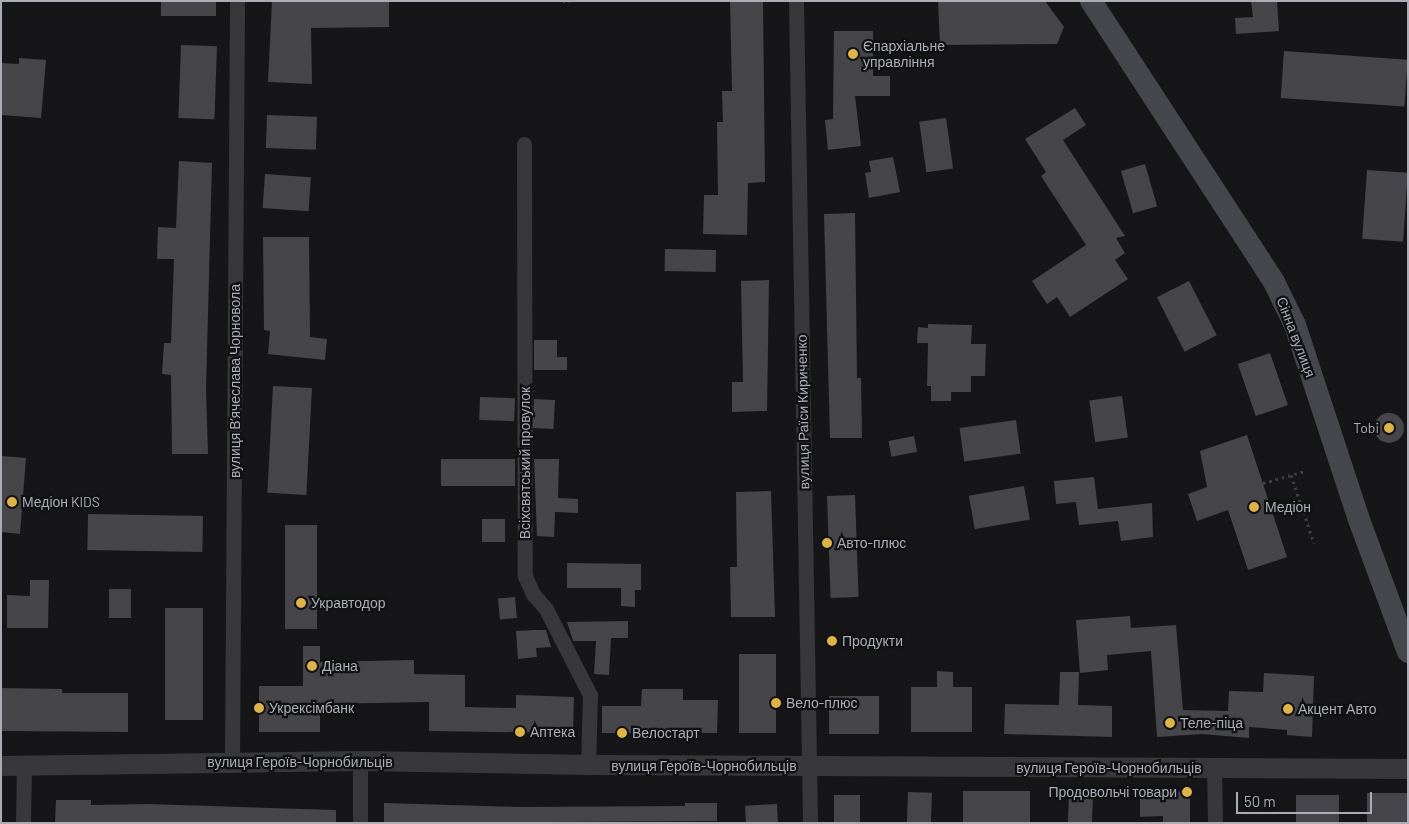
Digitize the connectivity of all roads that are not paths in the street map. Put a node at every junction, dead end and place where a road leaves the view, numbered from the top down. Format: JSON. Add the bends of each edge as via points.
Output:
{"nodes":[{"id":1,"x":238,"y":1,"type":"edge"},
{"id":2,"x":796,"y":1,"type":"edge"},
{"id":3,"x":1091,"y":1,"type":"edge"},
{"id":4,"x":524,"y":144,"type":"dead end"},
{"id":5,"x":1405,"y":640,"type":"edge"},
{"id":6,"x":232,"y":761,"type":"junction"},
{"id":7,"x":360,"y":761,"type":"junction"},
{"id":8,"x":588,"y":765,"type":"junction"},
{"id":9,"x":1,"y":766,"type":"edge"},
{"id":10,"x":24,"y":767,"type":"junction"},
{"id":11,"x":809,"y":767,"type":"junction"},
{"id":12,"x":1408,"y":768,"type":"edge"},
{"id":13,"x":1214,"y":769,"type":"junction"},
{"id":14,"x":23,"y":823,"type":"edge"},
{"id":15,"x":360,"y":823,"type":"edge"},
{"id":16,"x":810,"y":823,"type":"edge"},
{"id":17,"x":1215,"y":823,"type":"edge"}],
"edges":[{"from":1,"to":6,"type":"street","name":"вулиця Вʼячеслава Чорновола"},
{"from":2,"to":11,"type":"street","name":"вулиця Раїси Кириченко"},
{"from":3,"to":5,"type":"main road","name":"Сінна вулиця","via":[[1274,282],[1295,326]]},
{"from":4,"to":8,"type":"street","name":"Всіхсвятський провулок","via":[[525,576],[533,594],[546,609],[590,695]]},
{"from":6,"to":7,"type":"street","name":"вулиця Героїв-Чорнобильців"},
{"from":6,"to":10,"type":"street","name":"вулиця Героїв-Чорнобильців"},
{"from":7,"to":8,"type":"street","name":"вулиця Героїв-Чорнобильців"},
{"from":7,"to":15,"type":"street"},
{"from":8,"to":11,"type":"street","name":"вулиця Героїв-Чорнобильців"},
{"from":9,"to":10,"type":"street","name":"вулиця Героїв-Чорнобильців"},
{"from":10,"to":14,"type":"street"},
{"from":11,"to":13,"type":"street","name":"вулиця Героїв-Чорнобильців"},
{"from":11,"to":16,"type":"street","name":"вулиця Раїси Кириченко"},
{"from":12,"to":13,"type":"street","name":"вулиця Героїв-Чорнобильців"},
{"from":13,"to":17,"type":"street"}]}
